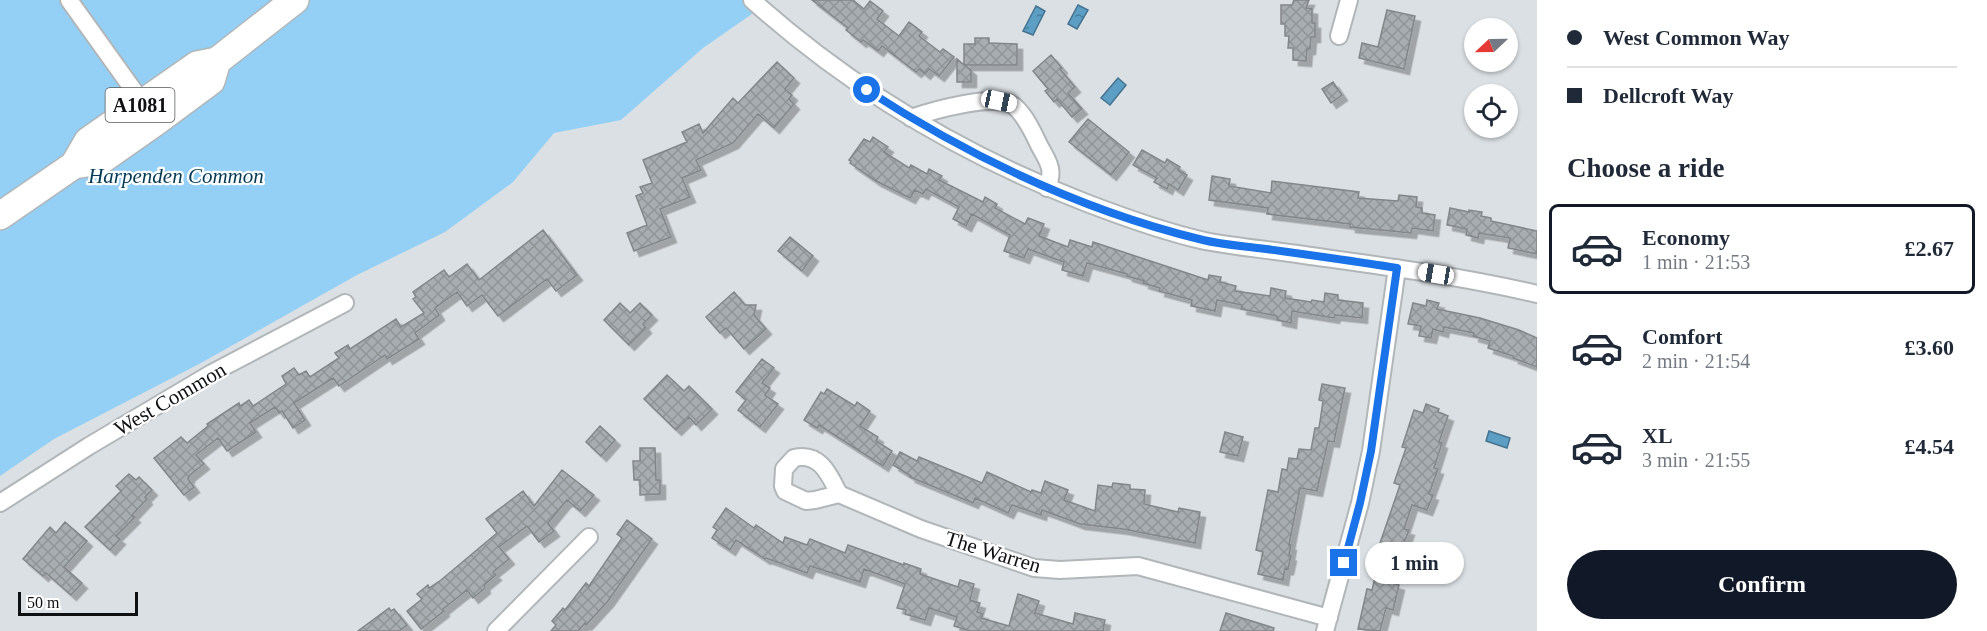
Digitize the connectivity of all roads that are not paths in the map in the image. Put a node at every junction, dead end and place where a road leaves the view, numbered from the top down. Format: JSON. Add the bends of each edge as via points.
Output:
{"nodes":[{"id":1,"x":69,"y":0,"type":"edge"},
{"id":2,"x":295,"y":0,"type":"edge"},
{"id":3,"x":752,"y":0,"type":"edge"},
{"id":4,"x":1349,"y":0,"type":"edge"},
{"id":5,"x":1339,"y":36,"type":"dead end"},
{"id":6,"x":150,"y":112,"type":"junction"},
{"id":7,"x":911,"y":118,"type":"junction"},
{"id":8,"x":1047,"y":188,"type":"junction"},
{"id":9,"x":0,"y":216,"type":"edge"},
{"id":10,"x":1397,"y":268,"type":"junction"},
{"id":11,"x":1537,"y":294,"type":"edge"},
{"id":12,"x":345,"y":303,"type":"dead end"},
{"id":13,"x":838,"y":494,"type":"dead end"},
{"id":14,"x":0,"y":503,"type":"edge"},
{"id":15,"x":589,"y":537,"type":"dead end"},
{"id":16,"x":1327,"y":624,"type":"edge"},
{"id":17,"x":496,"y":631,"type":"edge"}],
"edges":[{"from":1,"to":6,"type":"street"},
{"from":2,"to":6,"type":"main road","number":"A1081","via":[[217,61],[211,81]]},
{"from":3,"to":7,"type":"street","via":[[827,61]]},
{"from":4,"to":5,"type":"street"},
{"from":6,"to":9,"type":"main road","number":"A1081","via":[[100,161],[74,165]]},
{"from":7,"to":8,"type":"street"},
{"from":7,"to":8,"type":"street","via":[[968,104],[1012,104],[1021,113],[1051,168]]},
{"from":8,"to":10,"type":"street","via":[[1125,218],[1205,241]]},
{"from":10,"to":11,"type":"street"},
{"from":10,"to":16,"type":"street","via":[[1371,451]]},
{"from":12,"to":14,"type":"street","name":"West Common","via":[[212,373]]},
{"from":13,"to":16,"type":"street","name":"The Warren","via":[[921,529],[1034,568],[1138,566]]},
{"from":15,"to":17,"type":"street"}]}
